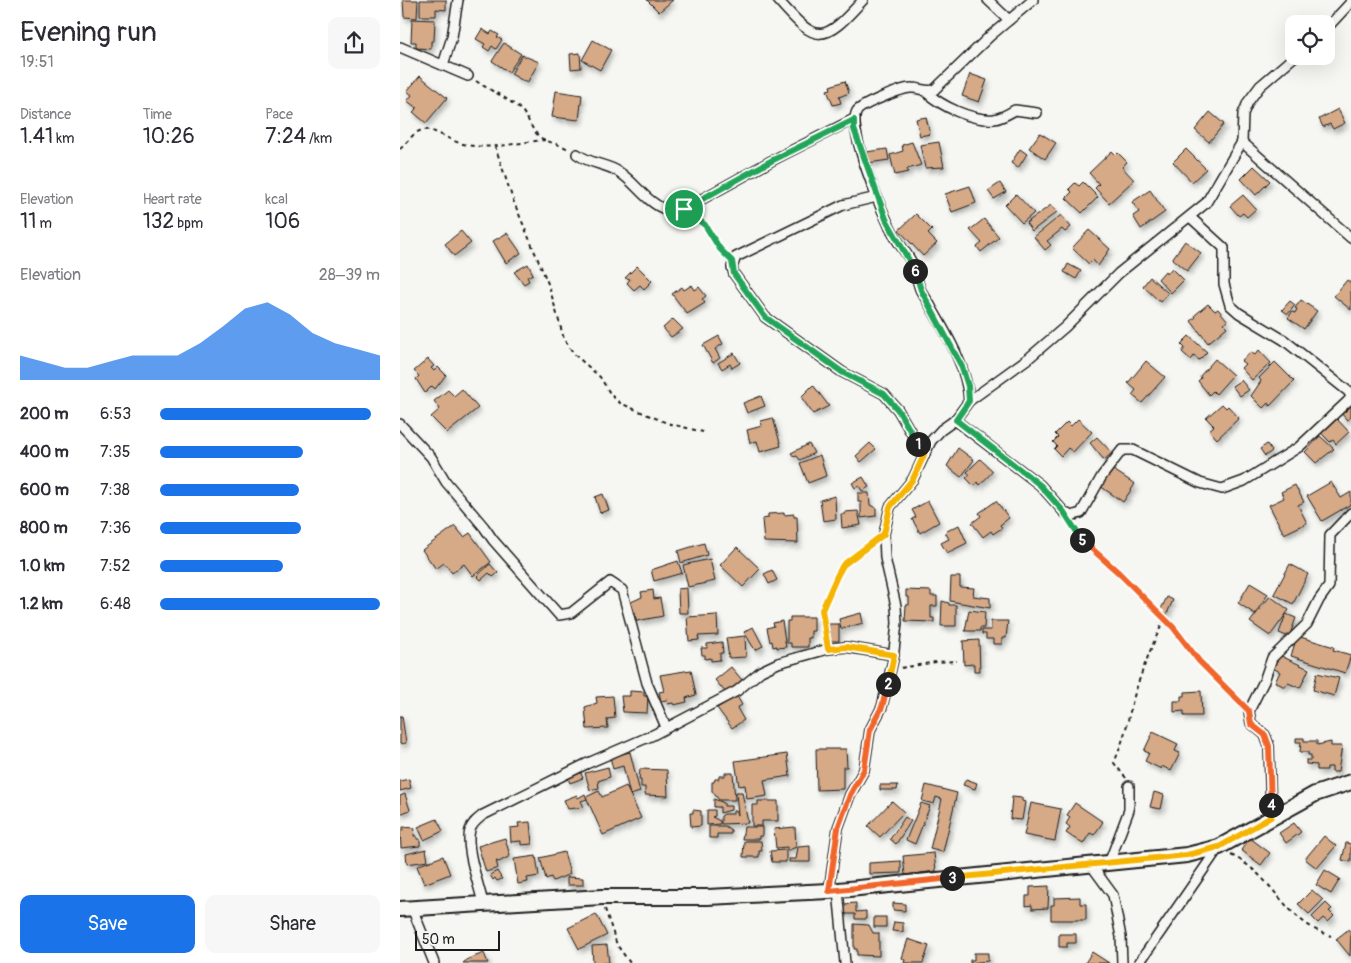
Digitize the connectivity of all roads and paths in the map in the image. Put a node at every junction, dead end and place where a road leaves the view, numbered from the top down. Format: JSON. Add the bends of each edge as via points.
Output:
{"nodes":[{"id":1,"x":458,"y":0,"type":"edge"},
{"id":2,"x":778,"y":0,"type":"edge"},
{"id":3,"x":863,"y":0,"type":"edge"},
{"id":4,"x":988,"y":0,"type":"edge"},
{"id":5,"x":1033,"y":0,"type":"edge"},
{"id":6,"x":1351,"y":2,"type":"edge"},
{"id":7,"x":1335,"y":19,"type":"edge"},
{"id":8,"x":1009,"y":20,"type":"junction"},
{"id":9,"x":400,"y":47,"type":"edge"},
{"id":10,"x":443,"y":65,"type":"junction"},
{"id":11,"x":1285,"y":65,"type":"edge"},
{"id":12,"x":468,"y":76,"type":"joint"},
{"id":13,"x":926,"y":92,"type":"junction"},
{"id":14,"x":1037,"y":114,"type":"dead end"},
{"id":15,"x":854,"y":120,"type":"junction"},
{"id":16,"x":545,"y":140,"type":"junction"},
{"id":17,"x":1242,"y":142,"type":"junction"},
{"id":18,"x":495,"y":146,"type":"junction"},
{"id":19,"x":400,"y":149,"type":"edge"},
{"id":20,"x":576,"y":154,"type":"joint"},
{"id":21,"x":877,"y":197,"type":"junction"},
{"id":22,"x":684,"y":209,"type":"junction"},
{"id":23,"x":1190,"y":217,"type":"junction"},
{"id":24,"x":1351,"y":238,"type":"edge"},
{"id":25,"x":732,"y":261,"type":"junction"},
{"id":26,"x":969,"y":401,"type":"junction"},
{"id":27,"x":956,"y":420,"type":"junction"},
{"id":28,"x":400,"y":424,"type":"edge"},
{"id":29,"x":703,"y":432,"type":"dead end"},
{"id":30,"x":924,"y":455,"type":"junction"},
{"id":31,"x":1064,"y":512,"type":"junction"},
{"id":32,"x":1351,"y":513,"type":"edge"},
{"id":33,"x":884,"y":534,"type":"junction"},
{"id":34,"x":1164,"y":620,"type":"junction"},
{"id":35,"x":828,"y":649,"type":"junction"},
{"id":36,"x":894,"y":655,"type":"junction"},
{"id":37,"x":957,"y":661,"type":"dead end"},
{"id":38,"x":892,"y":668,"type":"junction"},
{"id":39,"x":1249,"y":711,"type":"junction"},
{"id":40,"x":666,"y":727,"type":"junction"},
{"id":41,"x":1351,"y":782,"type":"edge"},
{"id":42,"x":1129,"y":786,"type":"joint"},
{"id":43,"x":1271,"y":817,"type":"junction"},
{"id":44,"x":1218,"y":849,"type":"junction"},
{"id":45,"x":1109,"y":863,"type":"junction"},
{"id":46,"x":1091,"y":865,"type":"junction"},
{"id":47,"x":834,"y":890,"type":"junction"},
{"id":48,"x":602,"y":897,"type":"junction"},
{"id":49,"x":483,"y":904,"type":"junction"},
{"id":50,"x":406,"y":909,"type":"edge"},
{"id":51,"x":1331,"y":936,"type":"dead end"},
{"id":52,"x":434,"y":963,"type":"edge"},
{"id":53,"x":630,"y":963,"type":"edge"},
{"id":54,"x":845,"y":963,"type":"edge"},
{"id":55,"x":1122,"y":963,"type":"edge"},
{"id":56,"x":1139,"y":963,"type":"edge"}],
"edges":[{"from":1,"to":10,"type":"street"},
{"from":2,"to":3,"type":"street","via":[[801,26],[818,34],[829,33]]},
{"from":4,"to":8,"type":"street"},
{"from":5,"to":8,"type":"street"},
{"from":6,"to":7,"type":"street"},
{"from":8,"to":13,"type":"street","via":[[934,90]]},
{"from":9,"to":10,"type":"street"},
{"from":10,"to":12,"type":"street"},
{"from":11,"to":17,"type":"street","via":[[1260,86],[1248,102],[1243,114]]},
{"from":12,"to":16,"type":"path","via":[[523,112],[536,133]]},
{"from":13,"to":14,"type":"street","via":[[936,101],[984,119],[1004,116],[1015,110]]},
{"from":13,"to":15,"type":"street","via":[[910,87],[873,101],[861,107]]},
{"from":15,"to":21,"type":"street","via":[[854,129]]},
{"from":15,"to":22,"type":"street"},
{"from":16,"to":18,"type":"path"},
{"from":16,"to":20,"type":"path"},
{"from":17,"to":23,"type":"street","via":[[1214,193]]},
{"from":17,"to":24,"type":"street"},
{"from":18,"to":19,"type":"path","via":[[464,145],[426,129],[418,131]]},
{"from":18,"to":29,"type":"path","via":[[513,200],[549,286],[564,339],[574,354],[600,377],[620,404]]},
{"from":20,"to":22,"type":"street","via":[[588,163],[620,172],[665,209]]},
{"from":21,"to":25,"type":"street","via":[[843,205]]},
{"from":21,"to":26,"type":"street","via":[[962,367]]},
{"from":22,"to":25,"type":"path","via":[[705,225]]},
{"from":23,"to":26,"type":"street","via":[[1120,273],[1030,357]]},
{"from":23,"to":31,"type":"street","via":[[1224,248],[1224,284],[1230,305],[1284,340],[1350,392],[1351,398],[1299,447],[1244,481],[1222,489],[1200,483],[1127,449],[1118,453],[1081,513],[1071,516]]},
{"from":25,"to":30,"type":"street","via":[[734,274],[765,317],[842,372],[884,394],[898,410]]},
{"from":26,"to":27,"type":"street"},
{"from":27,"to":30,"type":"street","via":[[941,430]]},
{"from":27,"to":31,"type":"street","via":[[1040,485]]},
{"from":28,"to":40,"type":"street","via":[[431,457],[446,482],[493,540],[559,615],[571,612],[610,582],[622,590],[646,682]]},
{"from":30,"to":33,"type":"street","via":[[913,479],[890,507]]},
{"from":31,"to":34,"type":"path","via":[[1080,538]]},
{"from":32,"to":39,"type":"street","via":[[1330,535],[1329,586],[1307,624],[1272,658]]},
{"from":33,"to":35,"type":"path","via":[[843,565],[837,576],[822,610]]},
{"from":33,"to":36,"type":"street","via":[[887,570],[896,606]]},
{"from":34,"to":39,"type":"path"},
{"from":34,"to":42,"type":"path","via":[[1114,762]]},
{"from":35,"to":36,"type":"street","via":[[846,647]]},
{"from":35,"to":40,"type":"street","via":[[770,667],[737,691]]},
{"from":36,"to":38,"type":"street"},
{"from":37,"to":38,"type":"path"},
{"from":38,"to":47,"type":"street","via":[[882,707],[870,730],[864,770],[850,795],[838,828]]},
{"from":39,"to":43,"type":"street","via":[[1251,724],[1265,735],[1269,746]]},
{"from":40,"to":49,"type":"street","via":[[475,821],[470,830],[470,845]]},
{"from":41,"to":43,"type":"main road","via":[[1315,794]]},
{"from":42,"to":45,"type":"street","via":[[1129,810]]},
{"from":43,"to":44,"type":"main road"},
{"from":44,"to":45,"type":"main road"},
{"from":44,"to":51,"type":"path","via":[[1251,866],[1290,911],[1308,926]]},
{"from":44,"to":56,"type":"street"},
{"from":45,"to":46,"type":"main road"},
{"from":46,"to":47,"type":"main road"},
{"from":46,"to":55,"type":"street","via":[[1113,895]]},
{"from":47,"to":48,"type":"main road","via":[[707,897]]},
{"from":47,"to":54,"type":"street"},
{"from":48,"to":49,"type":"main road"},
{"from":48,"to":53,"type":"path","via":[[615,940]]},
{"from":49,"to":50,"type":"main road"},
{"from":50,"to":52,"type":"street"}]}
